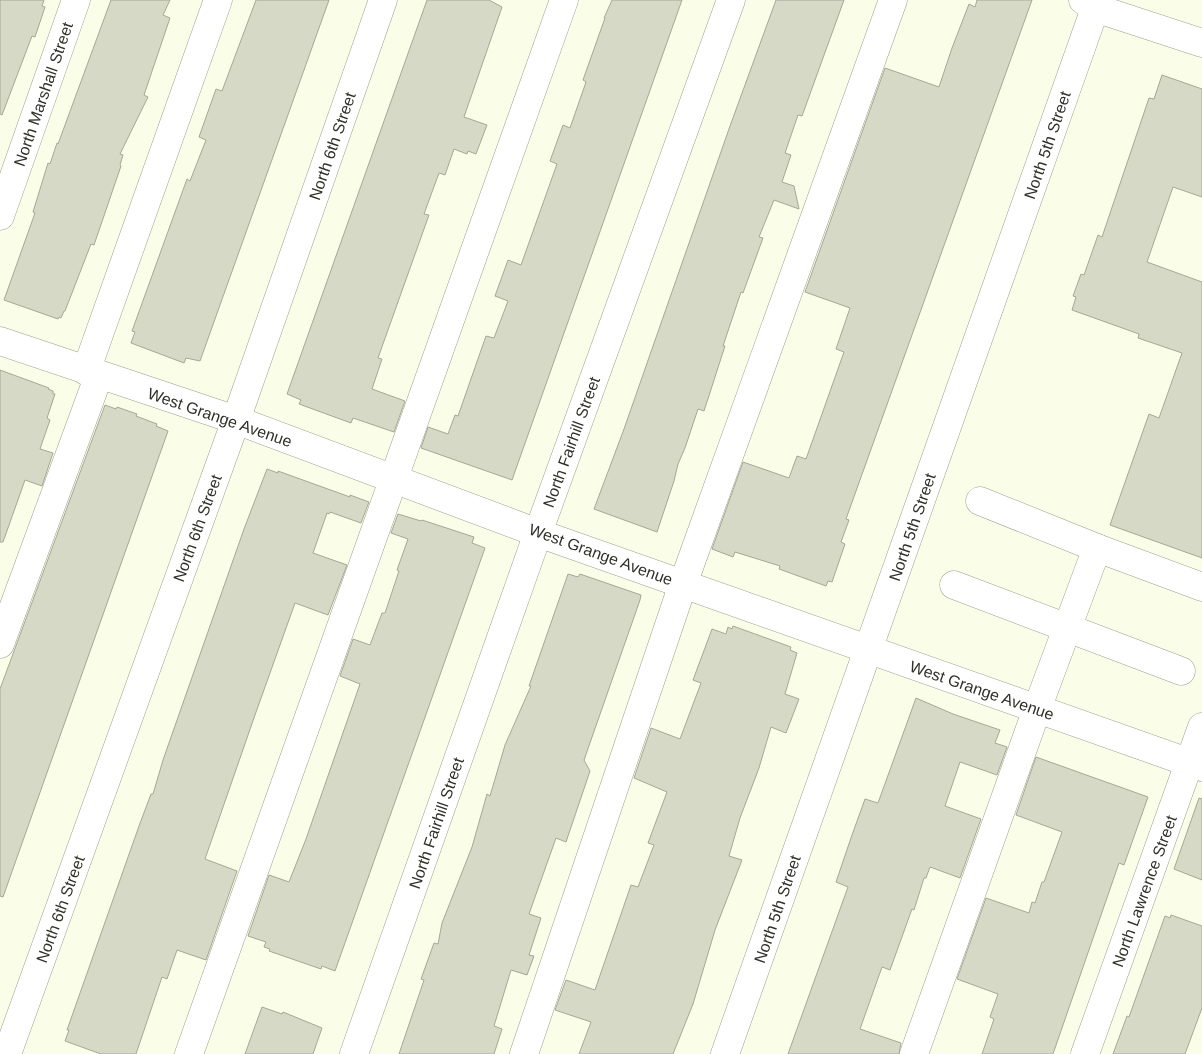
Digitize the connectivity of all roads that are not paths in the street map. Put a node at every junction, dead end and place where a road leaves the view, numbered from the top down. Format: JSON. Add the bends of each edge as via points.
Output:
{"nodes":[{"id":1,"x":76,"y":0,"type":"edge"},
{"id":2,"x":218,"y":0,"type":"edge"},
{"id":3,"x":382,"y":0,"type":"edge"},
{"id":4,"x":564,"y":0,"type":"edge"},
{"id":5,"x":732,"y":0,"type":"edge"},
{"id":6,"x":893,"y":0,"type":"edge"},
{"id":7,"x":1092,"y":3,"type":"edge"},
{"id":8,"x":1202,"y":43,"type":"edge"},
{"id":9,"x":0,"y":216,"type":"edge"},
{"id":10,"x":0,"y":341,"type":"edge"},
{"id":11,"x":92,"y":373,"type":"junction"},
{"id":12,"x":236,"y":420,"type":"junction"},
{"id":13,"x":393,"y":479,"type":"junction"},
{"id":14,"x":980,"y":501,"type":"dead end"},
{"id":15,"x":538,"y":533,"type":"junction"},
{"id":16,"x":1098,"y":548,"type":"junction"},
{"id":17,"x":683,"y":584,"type":"junction"},
{"id":18,"x":954,"y":585,"type":"dead end"},
{"id":19,"x":1202,"y":587,"type":"edge"},
{"id":20,"x":1068,"y":628,"type":"junction"},
{"id":21,"x":0,"y":644,"type":"edge"},
{"id":22,"x":868,"y":649,"type":"junction"},
{"id":23,"x":1181,"y":671,"type":"dead end"},
{"id":24,"x":1038,"y":709,"type":"junction"},
{"id":25,"x":1202,"y":727,"type":"edge"},
{"id":26,"x":1196,"y":764,"type":"edge"},
{"id":27,"x":7,"y":1054,"type":"edge"},
{"id":28,"x":189,"y":1054,"type":"edge"},
{"id":29,"x":354,"y":1054,"type":"edge"},
{"id":30,"x":524,"y":1054,"type":"edge"},
{"id":31,"x":725,"y":1054,"type":"edge"},
{"id":32,"x":914,"y":1054,"type":"edge"},
{"id":33,"x":1085,"y":1054,"type":"edge"}],
"edges":[{"from":1,"to":9,"type":"street","name":"North Marshall Street"},
{"from":2,"to":11,"type":"street"},
{"from":3,"to":12,"type":"street","name":"North 6th Street"},
{"from":4,"to":13,"type":"street"},
{"from":5,"to":15,"type":"street","name":"North Fairhill Street"},
{"from":6,"to":17,"type":"street"},
{"from":7,"to":8,"type":"street"},
{"from":7,"to":22,"type":"street","name":"North 5th Street"},
{"from":10,"to":11,"type":"street","name":"West Grange Avenue"},
{"from":11,"to":12,"type":"street","name":"West Grange Avenue"},
{"from":11,"to":21,"type":"street"},
{"from":12,"to":13,"type":"street","name":"West Grange Avenue"},
{"from":12,"to":27,"type":"street","name":"North 6th Street"},
{"from":13,"to":15,"type":"street","name":"West Grange Avenue"},
{"from":13,"to":28,"type":"street"},
{"from":14,"to":16,"type":"street"},
{"from":15,"to":17,"type":"street","name":"West Grange Avenue"},
{"from":15,"to":29,"type":"street","name":"North Fairhill Street"},
{"from":16,"to":19,"type":"street"},
{"from":16,"to":20,"type":"street"},
{"from":17,"to":22,"type":"street","name":"West Grange Avenue"},
{"from":17,"to":30,"type":"street"},
{"from":18,"to":20,"type":"street"},
{"from":20,"to":23,"type":"street"},
{"from":20,"to":24,"type":"street"},
{"from":22,"to":24,"type":"street","name":"West Grange Avenue"},
{"from":22,"to":31,"type":"street","name":"North 5th Street"},
{"from":24,"to":26,"type":"street","name":"West Grange Avenue"},
{"from":24,"to":32,"type":"street"},
{"from":25,"to":26,"type":"street","name":"North Lawrence Street"},
{"from":26,"to":33,"type":"street","name":"North Lawrence Street"}]}
